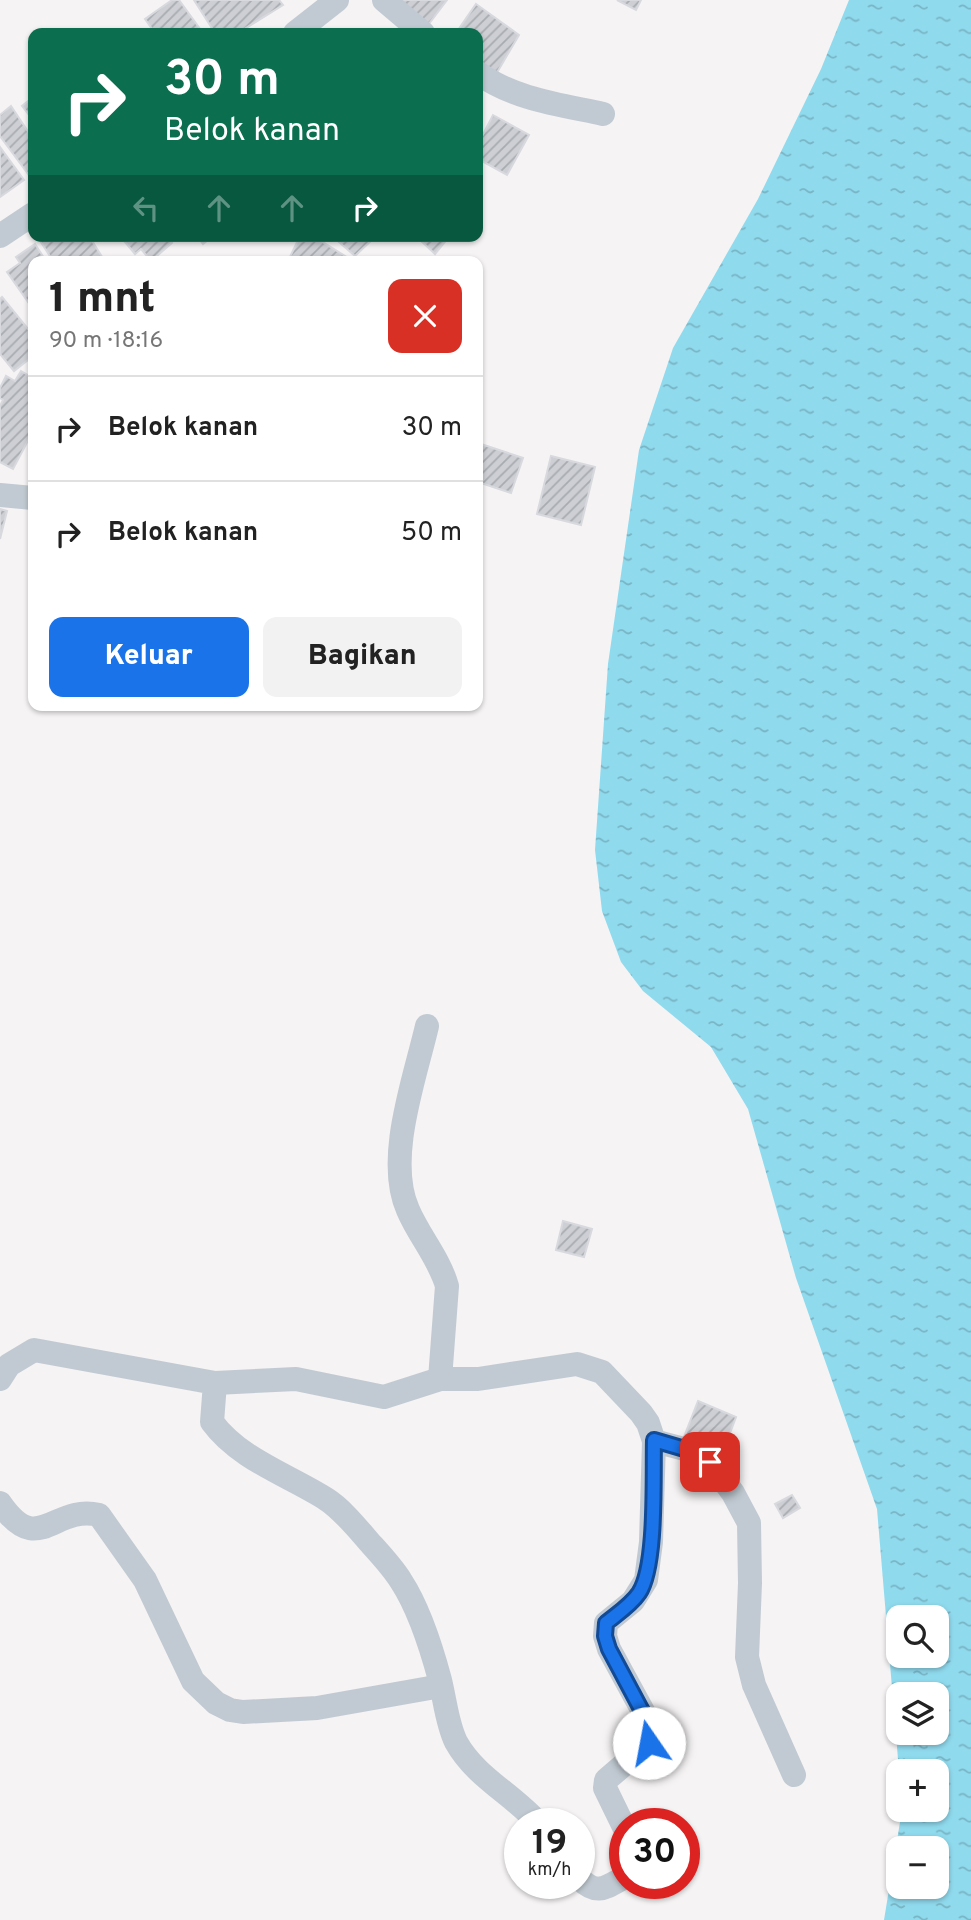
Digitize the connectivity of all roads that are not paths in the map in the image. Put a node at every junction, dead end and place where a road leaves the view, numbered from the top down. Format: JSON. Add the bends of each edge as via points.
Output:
{"nodes":[{"id":1,"x":337,"y":0,"type":"edge"},
{"id":2,"x":384,"y":0,"type":"edge"},
{"id":3,"x":301,"y":28,"type":"edge"},
{"id":4,"x":417,"y":28,"type":"edge"},
{"id":5,"x":483,"y":76,"type":"edge"},
{"id":6,"x":603,"y":114,"type":"dead end"},
{"id":7,"x":28,"y":217,"type":"edge"},
{"id":8,"x":0,"y":236,"type":"edge"},
{"id":9,"x":0,"y":495,"type":"edge"},
{"id":10,"x":28,"y":498,"type":"edge"},
{"id":11,"x":427,"y":1026,"type":"dead end"},
{"id":12,"x":0,"y":1379,"type":"edge"},
{"id":13,"x":440,"y":1379,"type":"junction"},
{"id":14,"x":215,"y":1383,"type":"junction"},
{"id":15,"x":654,"y":1440,"type":"junction"},
{"id":16,"x":0,"y":1503,"type":"edge"},
{"id":17,"x":441,"y":1686,"type":"junction"},
{"id":18,"x":794,"y":1775,"type":"dead end"},
{"id":19,"x":523,"y":1808,"type":"edge"},
{"id":20,"x":615,"y":1808,"type":"edge"}],
"edges":[{"from":1,"to":3,"type":"street"},
{"from":2,"to":4,"type":"street"},
{"from":5,"to":6,"type":"street","via":[[516,93]]},
{"from":7,"to":8,"type":"street"},
{"from":9,"to":10,"type":"street"},
{"from":11,"to":13,"type":"street","via":[[400,1140],[400,1187],[447,1286]]},
{"from":12,"to":14,"type":"street","via":[[9,1364],[34,1350]]},
{"from":13,"to":14,"type":"street","via":[[384,1397],[296,1379]]},
{"from":13,"to":15,"type":"street","via":[[588,1366],[601,1372],[632,1403],[648,1423]]},
{"from":14,"to":17,"type":"street","via":[[212,1422],[221,1434],[265,1465],[329,1500],[402,1582]]},
{"from":15,"to":18,"type":"street","via":[[710,1462],[748,1523],[747,1657],[754,1685]]},
{"from":15,"to":20,"type":"street","via":[[646,1580],[633,1601],[606,1623],[609,1649],[650,1726],[649,1743],[606,1780]]},
{"from":16,"to":17,"type":"street","via":[[16,1523],[33,1529],[78,1513],[99,1515],[145,1580],[193,1681],[230,1710],[317,1708]]},
{"from":17,"to":19,"type":"street","via":[[454,1738],[464,1755]]}]}
